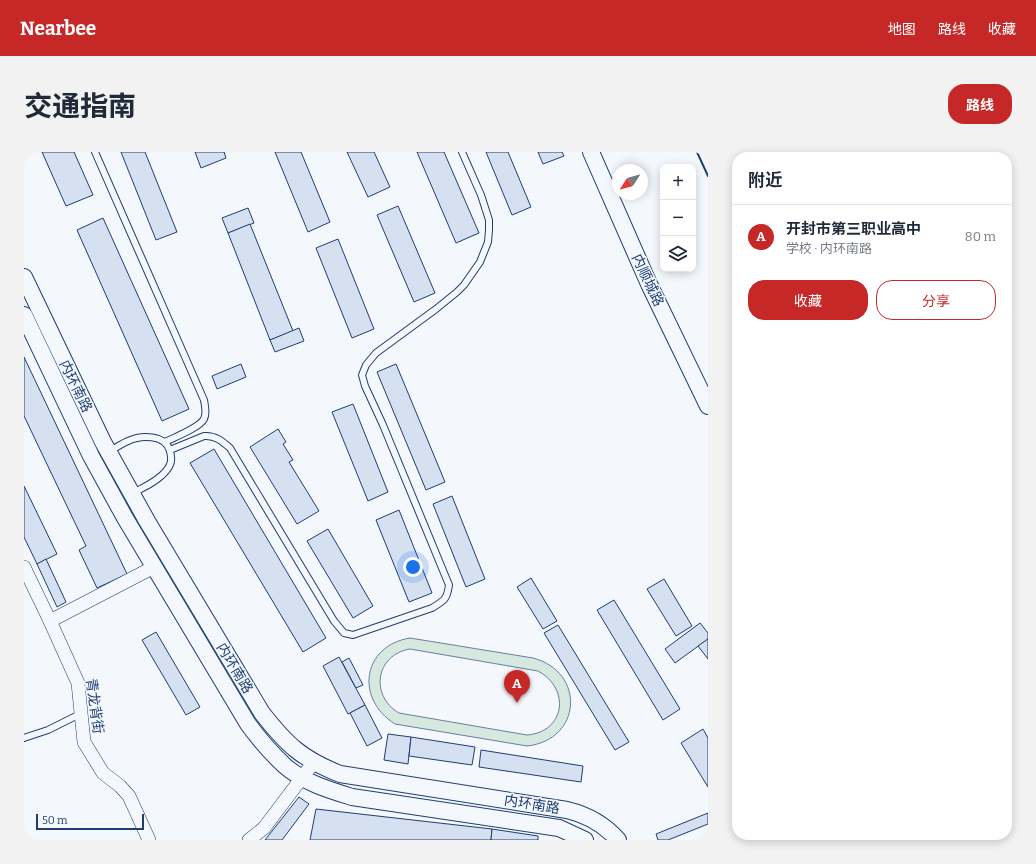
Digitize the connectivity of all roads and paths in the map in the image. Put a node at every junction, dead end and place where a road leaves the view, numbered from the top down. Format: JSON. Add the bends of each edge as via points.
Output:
{"nodes":[{"id":1,"x":95,"y":152,"type":"edge"},
{"id":2,"x":462,"y":152,"type":"edge"},
{"id":3,"x":591,"y":152,"type":"edge"},
{"id":4,"x":24,"y":277,"type":"edge"},
{"id":5,"x":24,"y":317,"type":"edge"},
{"id":6,"x":708,"y":406,"type":"edge"},
{"id":7,"x":198,"y":425,"type":"junction"},
{"id":8,"x":204,"y":436,"type":"junction"},
{"id":9,"x":165,"y":442,"type":"junction"},
{"id":10,"x":170,"y":450,"type":"junction"},
{"id":11,"x":108,"y":452,"type":"junction"},
{"id":12,"x":132,"y":494,"type":"junction"},
{"id":13,"x":24,"y":567,"type":"edge"},
{"id":14,"x":154,"y":567,"type":"junction"},
{"id":15,"x":50,"y":621,"type":"junction"},
{"id":16,"x":80,"y":714,"type":"junction"},
{"id":17,"x":24,"y":738,"type":"edge"},
{"id":18,"x":313,"y":763,"type":"junction"},
{"id":19,"x":302,"y":778,"type":"junction"},
{"id":20,"x":149,"y":840,"type":"edge"},
{"id":21,"x":249,"y":840,"type":"edge"},
{"id":22,"x":585,"y":840,"type":"edge"},
{"id":23,"x":618,"y":840,"type":"edge"}],
"edges":[{"from":1,"to":7,"type":"lane","via":[[204,400],[206,412]]},
{"from":2,"to":8,"type":"lane","via":[[489,220],[488,242],[480,262],[464,285],[441,306],[376,353],[362,375],[449,585],[448,595],[442,602],[432,608],[353,636],[344,633],[334,622],[230,448],[216,438]]},
{"from":3,"to":6,"type":"street","name":"内顺城路","via":[[649,284]]},
{"from":4,"to":11,"type":"street","name":"内环南路"},
{"from":5,"to":14,"type":"street","name":"内环南路","via":[[91,456]]},
{"from":7,"to":8,"type":"lane"},
{"from":7,"to":9,"type":"lane"},
{"from":8,"to":10,"type":"lane"},
{"from":9,"to":10,"type":"lane"},
{"from":9,"to":11,"type":"lane","via":[[141,437]]},
{"from":10,"to":12,"type":"lane","via":[[172,459],[165,472],[158,480]]},
{"from":11,"to":12,"type":"street","name":"内环南路"},
{"from":12,"to":18,"type":"street","name":"内环南路","via":[[262,713],[286,742]]},
{"from":13,"to":15,"type":"street","name":"青龙背街"},
{"from":14,"to":15,"type":"street"},
{"from":14,"to":19,"type":"street","name":"内环南路","via":[[248,724],[281,762]]},
{"from":15,"to":16,"type":"street","name":"青龙背街","via":[[78,683]]},
{"from":16,"to":17,"type":"lane","via":[[48,730]]},
{"from":16,"to":20,"type":"street","name":"青龙背街","via":[[84,742],[103,773],[129,796]]},
{"from":18,"to":19,"type":"street"},
{"from":18,"to":23,"type":"street","name":"内环南路","via":[[340,774],[575,812],[596,821]]},
{"from":19,"to":21,"type":"street","via":[[264,828]]},
{"from":19,"to":22,"type":"street","name":"内环南路","via":[[352,797],[559,828]]}]}
